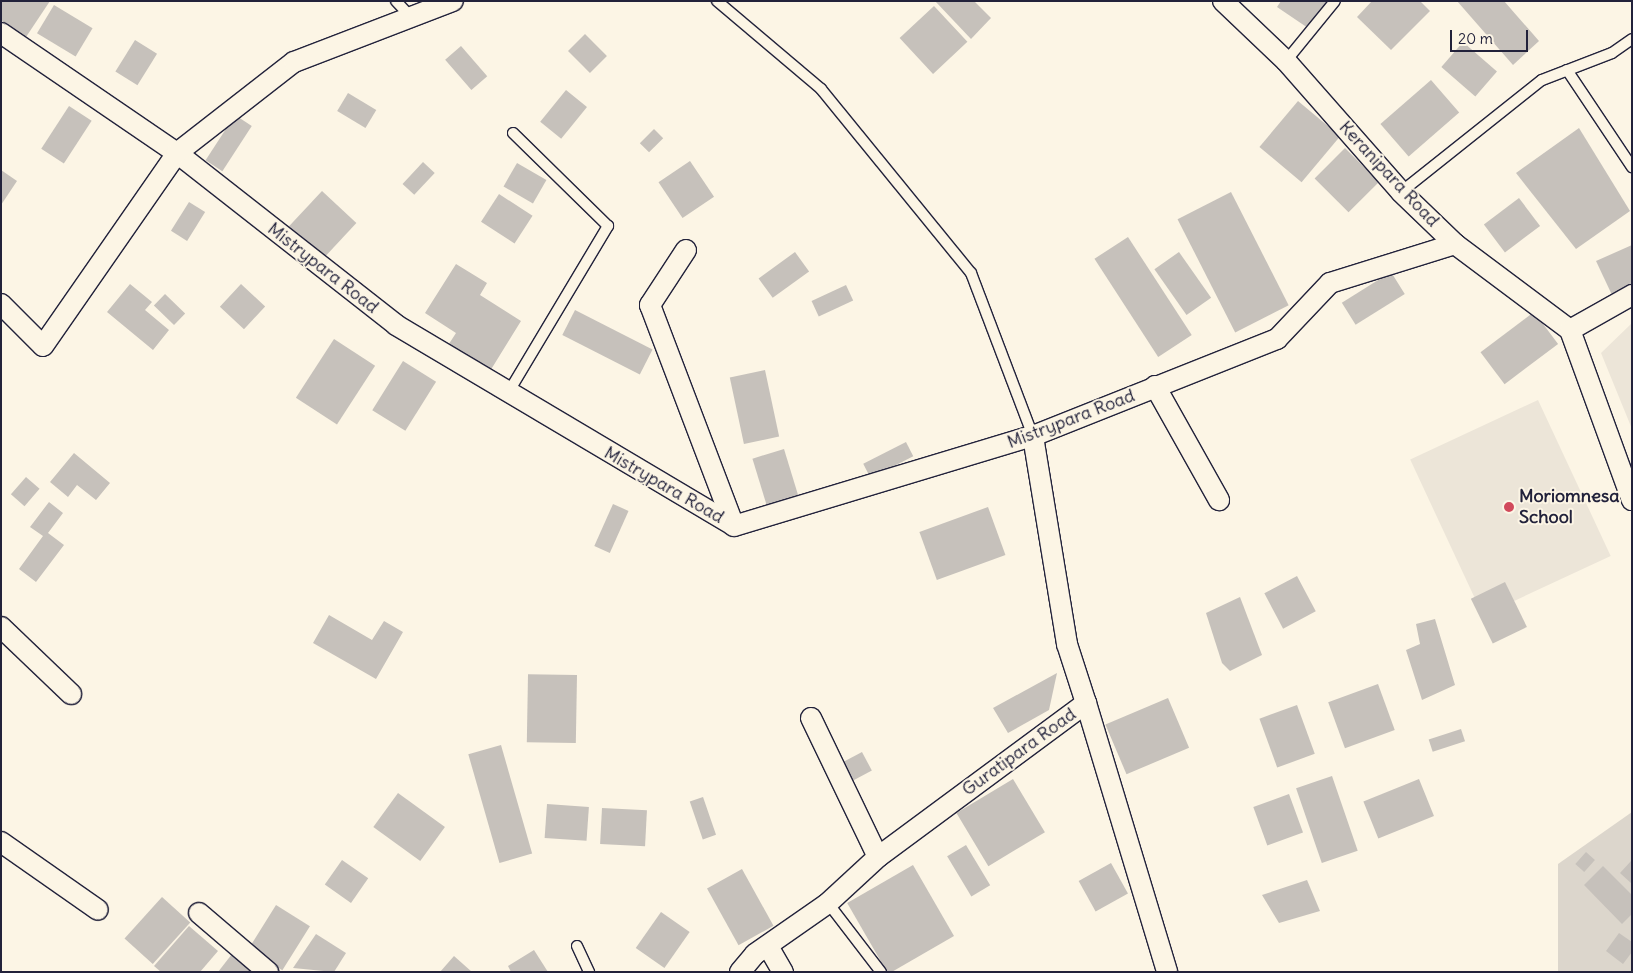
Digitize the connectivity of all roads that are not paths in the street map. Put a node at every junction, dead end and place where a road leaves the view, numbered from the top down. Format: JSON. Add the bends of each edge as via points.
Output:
{"nodes":[{"id":1,"x":396,"y":1,"type":"edge"},
{"id":2,"x":453,"y":1,"type":"edge"},
{"id":3,"x":717,"y":1,"type":"edge"},
{"id":4,"x":1223,"y":1,"type":"edge"},
{"id":5,"x":1335,"y":1,"type":"edge"},
{"id":6,"x":414,"y":19,"type":"junction"},
{"id":7,"x":1,"y":33,"type":"edge"},
{"id":8,"x":1632,"y":39,"type":"edge"},
{"id":9,"x":1286,"y":61,"type":"junction"},
{"id":10,"x":1567,"y":70,"type":"junction"},
{"id":11,"x":513,"y":133,"type":"dead end"},
{"id":12,"x":177,"y":154,"type":"junction"},
{"id":13,"x":1632,"y":167,"type":"edge"},
{"id":14,"x":1400,"y":192,"type":"junction"},
{"id":15,"x":1455,"y":244,"type":"junction"},
{"id":16,"x":686,"y":250,"type":"dead end"},
{"id":17,"x":1632,"y":296,"type":"edge"},
{"id":18,"x":1,"y":304,"type":"edge"},
{"id":19,"x":1570,"y":330,"type":"junction"},
{"id":20,"x":1156,"y":386,"type":"junction"},
{"id":21,"x":508,"y":393,"type":"junction"},
{"id":22,"x":1033,"y":436,"type":"junction"},
{"id":23,"x":1219,"y":500,"type":"dead end"},
{"id":24,"x":1632,"y":500,"type":"edge"},
{"id":25,"x":734,"y":526,"type":"junction"},
{"id":26,"x":1,"y":628,"type":"edge"},
{"id":27,"x":71,"y":694,"type":"dead end"},
{"id":28,"x":1086,"y":703,"type":"junction"},
{"id":29,"x":811,"y":718,"type":"dead end"},
{"id":30,"x":1,"y":842,"type":"edge"},
{"id":31,"x":878,"y":857,"type":"junction"},
{"id":32,"x":828,"y":903,"type":"junction"},
{"id":33,"x":98,"y":910,"type":"dead end"},
{"id":34,"x":199,"y":913,"type":"dead end"},
{"id":35,"x":577,"y":946,"type":"dead end"},
{"id":36,"x":769,"y":948,"type":"junction"},
{"id":37,"x":268,"y":972,"type":"edge"},
{"id":38,"x":589,"y":972,"type":"edge"},
{"id":39,"x":740,"y":972,"type":"edge"},
{"id":40,"x":783,"y":972,"type":"edge"},
{"id":41,"x":881,"y":972,"type":"edge"},
{"id":42,"x":1168,"y":972,"type":"edge"}],
"edges":[{"from":1,"to":6,"type":"lane"},
{"from":2,"to":6,"type":"street"},
{"from":3,"to":22,"type":"lane","via":[[821,89],[971,273]]},
{"from":4,"to":9,"type":"street","name":"Keranipara Road"},
{"from":5,"to":9,"type":"lane"},
{"from":6,"to":12,"type":"street","via":[[294,62]]},
{"from":7,"to":12,"type":"street","name":"Mistrypara Road"},
{"from":8,"to":10,"type":"lane","via":[[1612,53]]},
{"from":9,"to":14,"type":"street","name":"Keranipara Road"},
{"from":10,"to":13,"type":"lane"},
{"from":10,"to":14,"type":"lane","via":[[1542,80]]},
{"from":11,"to":21,"type":"lane","via":[[608,226]]},
{"from":12,"to":18,"type":"street","via":[[43,346]]},
{"from":12,"to":21,"type":"street","name":"Mistrypara Road","via":[[396,325]]},
{"from":14,"to":15,"type":"street","name":"Keranipara Road"},
{"from":15,"to":19,"type":"street","name":"Keranipara Road"},
{"from":15,"to":20,"type":"street","name":"Mistrypara Road","via":[[1330,283],[1277,339]]},
{"from":16,"to":25,"type":"street","via":[[650,305]]},
{"from":17,"to":19,"type":"street"},
{"from":19,"to":24,"type":"street"},
{"from":20,"to":22,"type":"street","name":"Mistrypara Road"},
{"from":20,"to":23,"type":"street"},
{"from":21,"to":25,"type":"street","name":"Mistrypara Road"},
{"from":22,"to":25,"type":"street","name":"Mistrypara Road"},
{"from":22,"to":28,"type":"street","name":"Guratipara Road","via":[[1067,644]]},
{"from":26,"to":27,"type":"street"},
{"from":28,"to":31,"type":"street","name":"Guratipara Road"},
{"from":28,"to":42,"type":"street"},
{"from":29,"to":31,"type":"street"},
{"from":30,"to":33,"type":"street"},
{"from":31,"to":32,"type":"street","name":"Guratipara Road"},
{"from":32,"to":36,"type":"street","name":"Guratipara Road"},
{"from":32,"to":41,"type":"lane"},
{"from":34,"to":37,"type":"street"},
{"from":35,"to":38,"type":"lane"},
{"from":36,"to":39,"type":"street","name":"Guratipara Road","via":[[755,954]]},
{"from":36,"to":40,"type":"street"}]}
